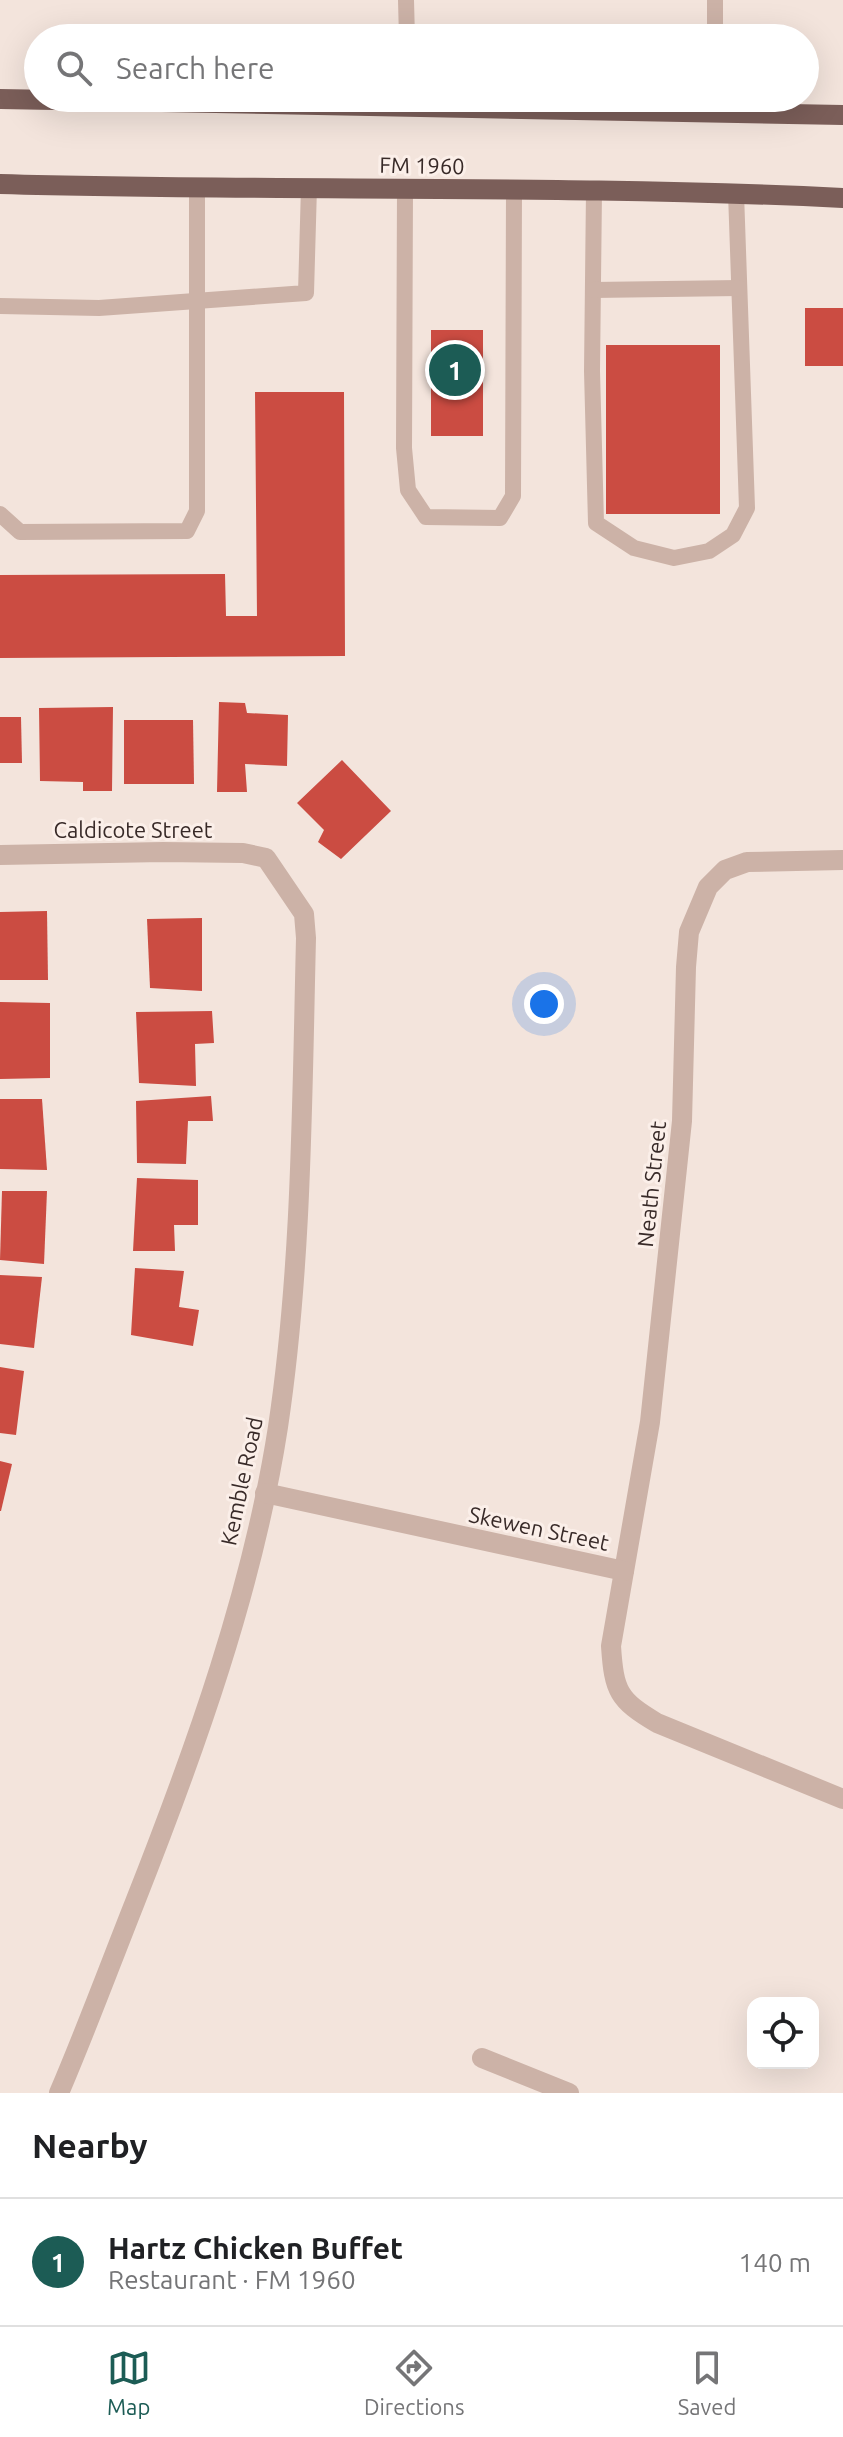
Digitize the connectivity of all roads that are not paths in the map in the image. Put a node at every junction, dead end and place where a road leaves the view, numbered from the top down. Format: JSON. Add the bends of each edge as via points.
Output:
{"nodes":[{"id":1,"x":406,"y":0,"type":"edge"},
{"id":2,"x":715,"y":0,"type":"edge"},
{"id":3,"x":407,"y":24,"type":"edge"},
{"id":4,"x":715,"y":24,"type":"edge"},
{"id":5,"x":0,"y":99,"type":"edge"},
{"id":6,"x":24,"y":99,"type":"edge"},
{"id":7,"x":804,"y":112,"type":"edge"},
{"id":8,"x":843,"y":115,"type":"edge"},
{"id":9,"x":0,"y":184,"type":"edge"},
{"id":10,"x":309,"y":187,"type":"junction"},
{"id":11,"x":197,"y":189,"type":"junction"},
{"id":12,"x":405,"y":189,"type":"junction"},
{"id":13,"x":514,"y":190,"type":"junction"},
{"id":14,"x":594,"y":191,"type":"junction"},
{"id":15,"x":736,"y":193,"type":"junction"},
{"id":16,"x":843,"y":198,"type":"edge"},
{"id":17,"x":739,"y":288,"type":"junction"},
{"id":18,"x":593,"y":290,"type":"junction"},
{"id":19,"x":197,"y":301,"type":"junction"},
{"id":20,"x":0,"y":306,"type":"edge"},
{"id":21,"x":0,"y":514,"type":"edge"},
{"id":22,"x":0,"y":855,"type":"edge"},
{"id":23,"x":266,"y":858,"type":"joint"},
{"id":24,"x":843,"y":860,"type":"edge"},
{"id":25,"x":265,"y":1493,"type":"junction"},
{"id":26,"x":624,"y":1571,"type":"junction"},
{"id":27,"x":843,"y":1799,"type":"edge"},
{"id":28,"x":482,"y":2058,"type":"dead end"},
{"id":29,"x":59,"y":2093,"type":"edge"},
{"id":30,"x":569,"y":2093,"type":"edge"}],
"edges":[{"from":1,"to":3,"type":"lane"},
{"from":2,"to":4,"type":"lane"},
{"from":5,"to":6,"type":"main road"},
{"from":7,"to":8,"type":"main road"},
{"from":9,"to":11,"type":"main road","name":"FM 1960","number":"FM 1960"},
{"from":10,"to":11,"type":"main road","name":"FM 1960","number":"FM 1960"},
{"from":10,"to":12,"type":"main road","name":"FM 1960","number":"FM 1960"},
{"from":10,"to":19,"type":"lane","via":[[306,293]]},
{"from":11,"to":19,"type":"lane"},
{"from":12,"to":13,"type":"main road","name":"FM 1960","number":"FM 1960"},
{"from":12,"to":13,"type":"lane","via":[[408,490],[426,517],[500,518],[513,496]]},
{"from":13,"to":14,"type":"main road","name":"FM 1960","number":"FM 1960"},
{"from":14,"to":15,"type":"main road","name":"FM 1960","number":"FM 1960"},
{"from":14,"to":18,"type":"lane"},
{"from":15,"to":16,"type":"main road","name":"FM 1960","number":"FM 1960"},
{"from":15,"to":17,"type":"lane"},
{"from":17,"to":18,"type":"lane"},
{"from":17,"to":18,"type":"lane","via":[[747,508],[733,535],[709,551],[674,558],[634,548],[596,523]]},
{"from":19,"to":20,"type":"lane","via":[[99,308]]},
{"from":19,"to":21,"type":"lane","via":[[197,511],[187,531],[20,532]]},
{"from":22,"to":23,"type":"street","name":"Caldicote Street","via":[[203,852]]},
{"from":23,"to":25,"type":"street","name":"Kemble Road","via":[[304,914],[306,938],[294,1303]]},
{"from":24,"to":26,"type":"street","name":"Neath Street","via":[[747,862],[725,870],[708,887],[689,932],[682,1121],[650,1422]]},
{"from":25,"to":26,"type":"street","name":"Skewen Street"},
{"from":25,"to":29,"type":"street","name":"Kemble Road","via":[[190,1761]]},
{"from":26,"to":27,"type":"street","name":"Skewen Street","via":[[611,1646],[613,1680],[630,1706],[657,1723]]},
{"from":28,"to":30,"type":"street"}]}
